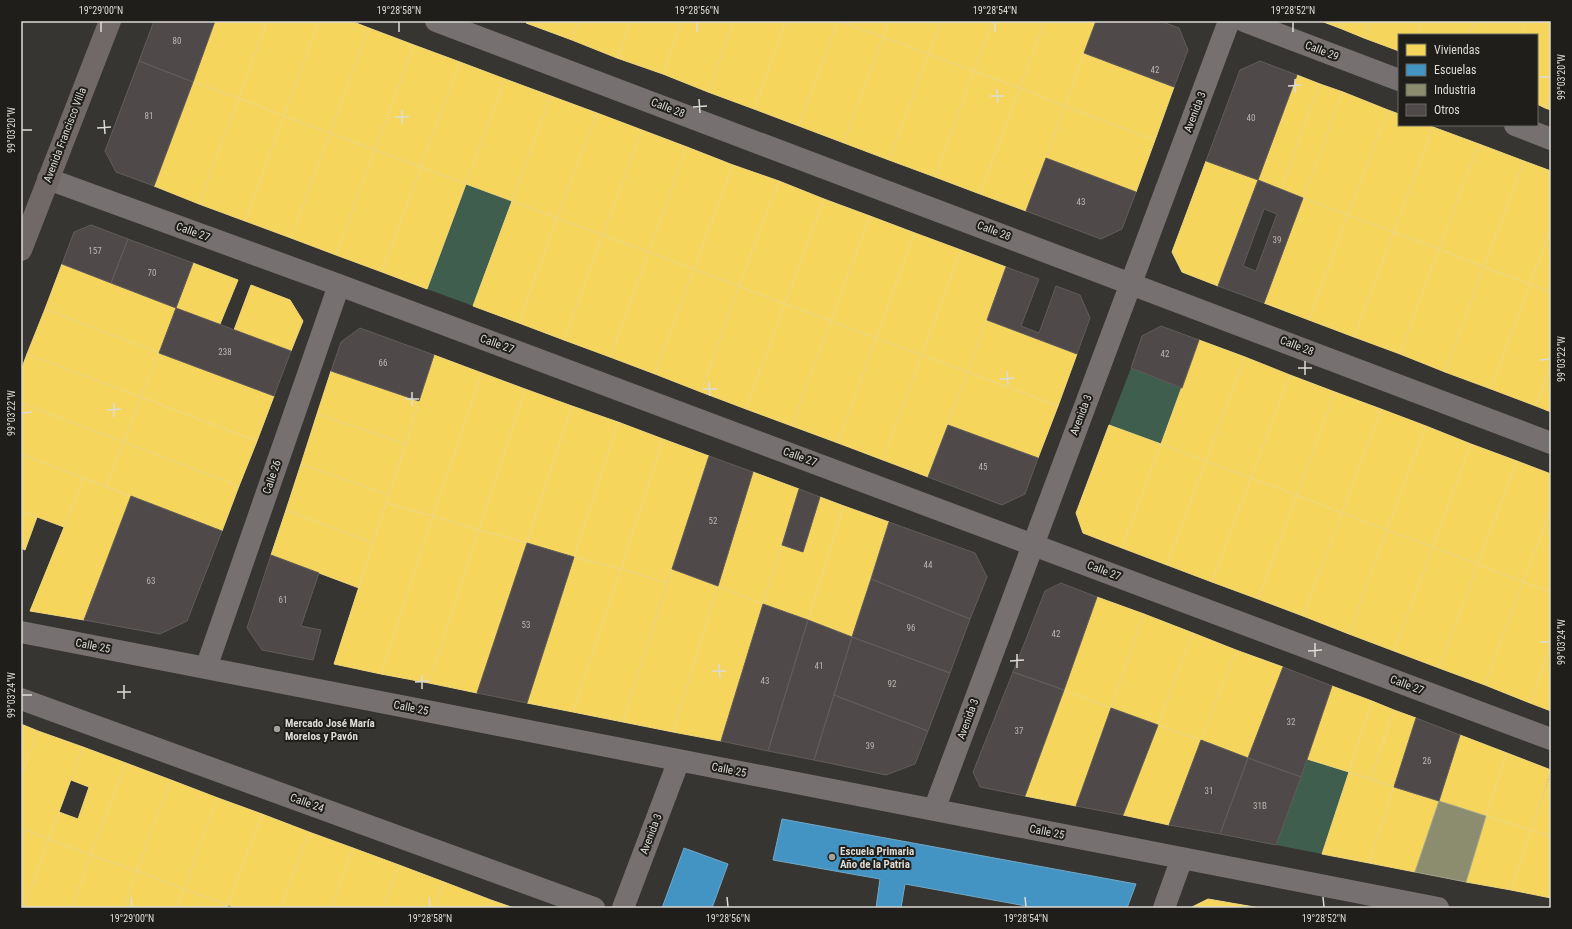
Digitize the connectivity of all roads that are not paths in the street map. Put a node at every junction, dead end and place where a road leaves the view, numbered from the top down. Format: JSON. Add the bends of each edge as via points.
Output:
{"nodes":[{"id":1,"x":110,"y":21,"type":"edge"},
{"id":2,"x":436,"y":21,"type":"edge"},
{"id":3,"x":1229,"y":21,"type":"edge"},
{"id":4,"x":1244,"y":21,"type":"edge"},
{"id":5,"x":1398,"y":80,"type":"edge"},
{"id":6,"x":1518,"y":126,"type":"edge"},
{"id":7,"x":1551,"y":139,"type":"edge"},
{"id":8,"x":48,"y":179,"type":"junction"},
{"id":9,"x":21,"y":250,"type":"edge"},
{"id":10,"x":1131,"y":283,"type":"junction"},
{"id":11,"x":339,"y":285,"type":"junction"},
{"id":12,"x":1551,"y":442,"type":"edge"},
{"id":13,"x":1033,"y":544,"type":"junction"},
{"id":14,"x":21,"y":632,"type":"edge"},
{"id":15,"x":206,"y":668,"type":"junction"},
{"id":16,"x":21,"y":699,"type":"edge"},
{"id":17,"x":1551,"y":739,"type":"edge"},
{"id":18,"x":679,"y":760,"type":"junction"},
{"id":19,"x":934,"y":810,"type":"junction"},
{"id":20,"x":1182,"y":858,"type":"junction"},
{"id":21,"x":594,"y":908,"type":"edge"},
{"id":22,"x":623,"y":908,"type":"edge"},
{"id":23,"x":1164,"y":908,"type":"edge"},
{"id":24,"x":1438,"y":908,"type":"edge"}],
"edges":[{"from":1,"to":8,"type":"main road","name":"Avenida Francisco Villa"},
{"from":2,"to":10,"type":"street","name":"Calle 28"},
{"from":3,"to":10,"type":"street","name":"Avenida 3"},
{"from":4,"to":5,"type":"street","name":"Calle 29"},
{"from":6,"to":7,"type":"street"},
{"from":8,"to":9,"type":"main road","name":"Avenida Francisco Villa"},
{"from":8,"to":11,"type":"street","name":"Calle 27"},
{"from":10,"to":12,"type":"street","name":"Calle 28"},
{"from":10,"to":13,"type":"street","name":"Avenida 3"},
{"from":11,"to":13,"type":"street","name":"Calle 27"},
{"from":11,"to":15,"type":"street","name":"Calle 26"},
{"from":13,"to":17,"type":"street","name":"Calle 27"},
{"from":13,"to":19,"type":"street","name":"Avenida 3"},
{"from":14,"to":15,"type":"street","name":"Calle 25"},
{"from":15,"to":18,"type":"street","name":"Calle 25"},
{"from":16,"to":21,"type":"street","name":"Calle 24"},
{"from":18,"to":19,"type":"street","name":"Calle 25"},
{"from":18,"to":22,"type":"street","name":"Avenida 3"},
{"from":19,"to":20,"type":"street","name":"Calle 25"},
{"from":20,"to":23,"type":"street"},
{"from":20,"to":24,"type":"street","name":"Calle 25"}]}
